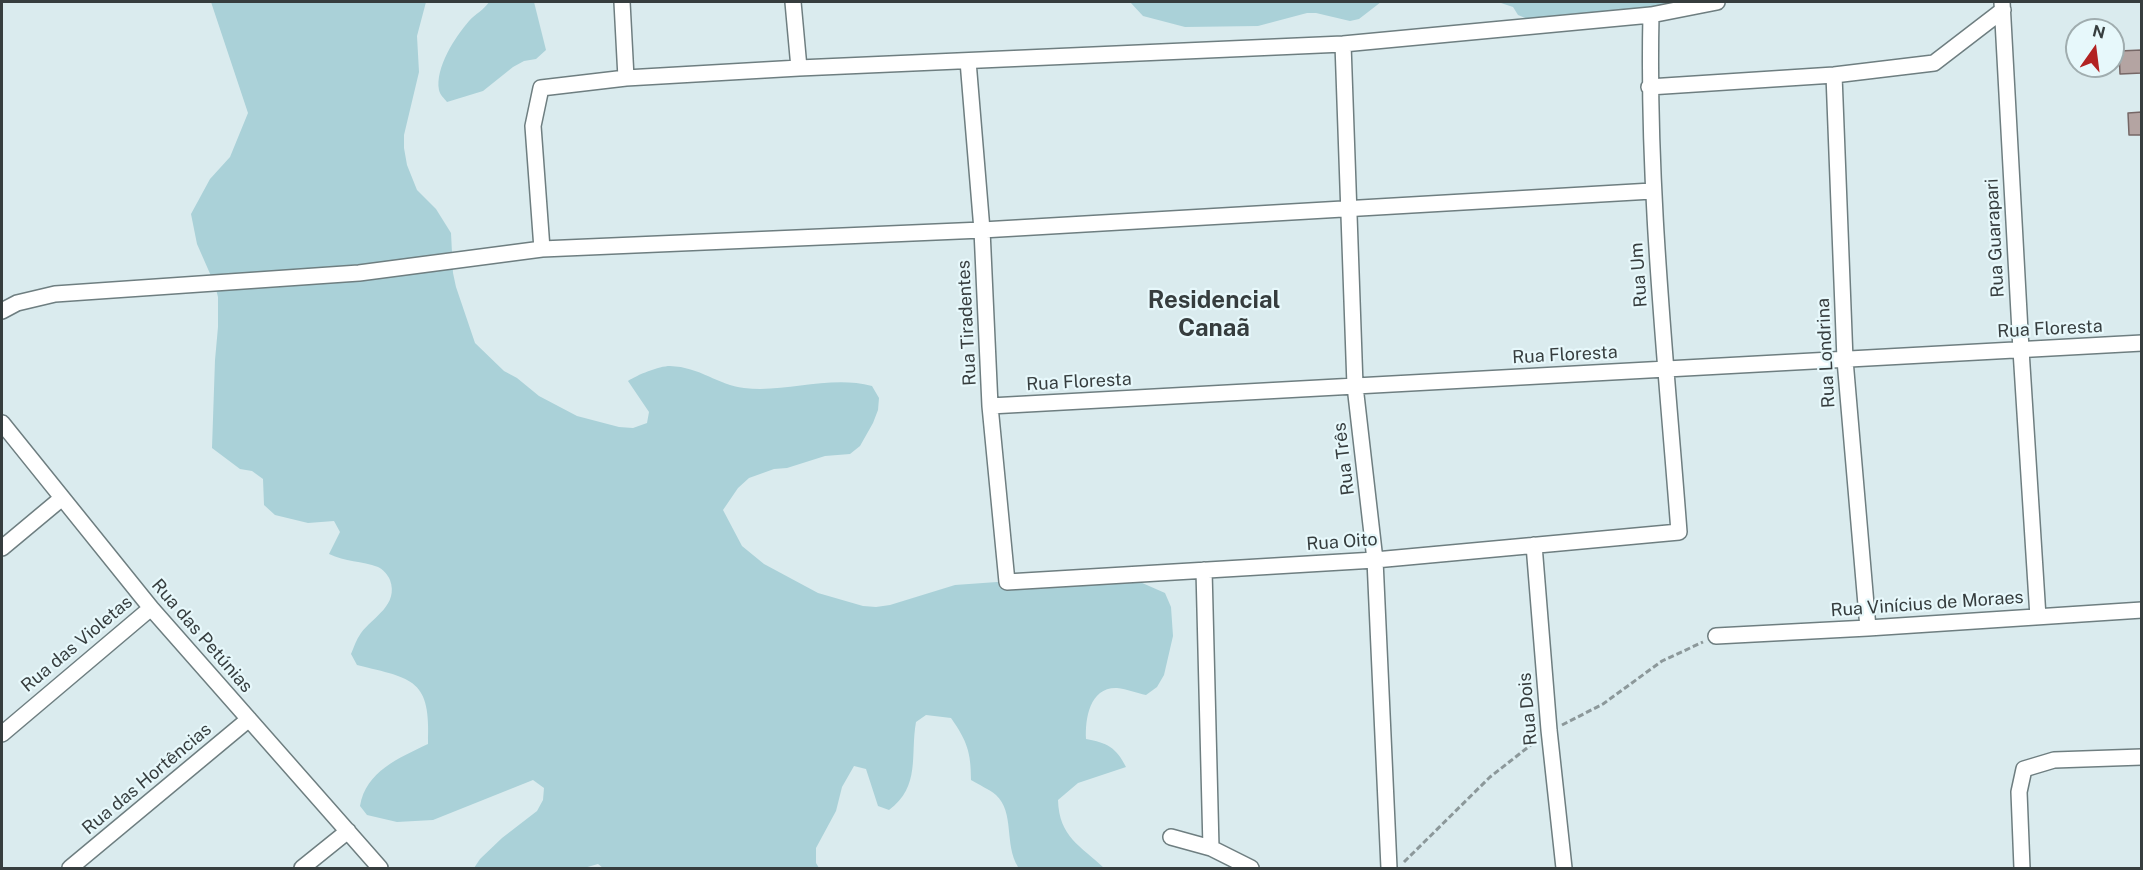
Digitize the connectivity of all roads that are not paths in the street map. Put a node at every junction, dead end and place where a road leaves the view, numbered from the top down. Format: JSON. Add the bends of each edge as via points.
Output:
{"nodes":[{"id":1,"x":622,"y":2,"type":"edge"},
{"id":2,"x":793,"y":2,"type":"edge"},
{"id":3,"x":1717,"y":2,"type":"edge"},
{"id":4,"x":2003,"y":6,"type":"edge"},
{"id":5,"x":1651,"y":15,"type":"junction"},
{"id":6,"x":1343,"y":44,"type":"junction"},
{"id":7,"x":968,"y":61,"type":"junction"},
{"id":8,"x":799,"y":68,"type":"junction"},
{"id":9,"x":1834,"y":75,"type":"junction"},
{"id":10,"x":626,"y":78,"type":"junction"},
{"id":11,"x":1649,"y":87,"type":"junction"},
{"id":12,"x":1652,"y":190,"type":"junction"},
{"id":13,"x":1348,"y":207,"type":"junction"},
{"id":14,"x":982,"y":230,"type":"junction"},
{"id":15,"x":542,"y":249,"type":"junction"},
{"id":16,"x":2,"y":311,"type":"edge"},
{"id":17,"x":2142,"y":344,"type":"edge"},
{"id":18,"x":2021,"y":350,"type":"junction"},
{"id":19,"x":1845,"y":360,"type":"junction"},
{"id":20,"x":1666,"y":369,"type":"junction"},
{"id":21,"x":1355,"y":386,"type":"junction"},
{"id":22,"x":990,"y":406,"type":"junction"},
{"id":23,"x":2,"y":423,"type":"edge"},
{"id":24,"x":62,"y":498,"type":"junction"},
{"id":25,"x":1679,"y":532,"type":"joint"},
{"id":26,"x":1534,"y":545,"type":"junction"},
{"id":27,"x":2,"y":548,"type":"edge"},
{"id":28,"x":1375,"y":560,"type":"junction"},
{"id":29,"x":1204,"y":570,"type":"junction"},
{"id":30,"x":1006,"y":582,"type":"joint"},
{"id":31,"x":151,"y":608,"type":"junction"},
{"id":32,"x":2142,"y":610,"type":"edge"},
{"id":33,"x":2038,"y":617,"type":"junction"},
{"id":34,"x":1868,"y":628,"type":"junction"},
{"id":35,"x":1716,"y":636,"type":"dead end"},
{"id":36,"x":249,"y":719,"type":"junction"},
{"id":37,"x":2,"y":734,"type":"edge"},
{"id":38,"x":2142,"y":757,"type":"edge"},
{"id":39,"x":348,"y":831,"type":"junction"},
{"id":40,"x":1171,"y":837,"type":"dead end"},
{"id":41,"x":1211,"y":848,"type":"junction"},
{"id":42,"x":70,"y":868,"type":"edge"},
{"id":43,"x":302,"y":868,"type":"edge"},
{"id":44,"x":380,"y":868,"type":"edge"},
{"id":45,"x":1251,"y":868,"type":"edge"},
{"id":46,"x":1389,"y":868,"type":"edge"},
{"id":47,"x":1564,"y":868,"type":"edge"},
{"id":48,"x":2022,"y":868,"type":"edge"}],
"edges":[{"from":1,"to":10,"type":"street"},
{"from":2,"to":8,"type":"street"},
{"from":3,"to":5,"type":"street"},
{"from":4,"to":9,"type":"street","via":[[1934,63]]},
{"from":4,"to":18,"type":"street","name":"Rua Guarapari"},
{"from":5,"to":6,"type":"street"},
{"from":5,"to":11,"type":"street","name":"Rua Um"},
{"from":6,"to":7,"type":"street"},
{"from":6,"to":13,"type":"street","name":"Rua Três"},
{"from":7,"to":8,"type":"street"},
{"from":7,"to":14,"type":"street","name":"Rua Tiradentes"},
{"from":8,"to":10,"type":"street"},
{"from":9,"to":11,"type":"street"},
{"from":9,"to":19,"type":"street","name":"Rua Londrina"},
{"from":10,"to":15,"type":"street","via":[[542,88],[533,126]]},
{"from":11,"to":12,"type":"street","name":"Rua Um"},
{"from":12,"to":13,"type":"street"},
{"from":12,"to":20,"type":"street","name":"Rua Um"},
{"from":13,"to":14,"type":"street"},
{"from":13,"to":21,"type":"street","name":"Rua Três"},
{"from":14,"to":15,"type":"street"},
{"from":14,"to":22,"type":"street","name":"Rua Tiradentes"},
{"from":15,"to":16,"type":"street","via":[[359,273],[55,294],[17,303]]},
{"from":17,"to":18,"type":"street","name":"Rua Floresta"},
{"from":18,"to":19,"type":"street","name":"Rua Floresta"},
{"from":18,"to":33,"type":"street","name":"Rua Guarapari"},
{"from":19,"to":20,"type":"street","name":"Rua Floresta"},
{"from":19,"to":34,"type":"street","name":"Rua Londrina"},
{"from":20,"to":21,"type":"street","name":"Rua Floresta"},
{"from":20,"to":25,"type":"street","name":"Rua Um"},
{"from":21,"to":22,"type":"street","name":"Rua Floresta"},
{"from":21,"to":28,"type":"street","name":"Rua Três"},
{"from":22,"to":30,"type":"street","name":"Rua Tiradentes"},
{"from":23,"to":24,"type":"street","name":"Rua das Petúnias"},
{"from":24,"to":27,"type":"street"},
{"from":24,"to":31,"type":"street","name":"Rua das Petúnias"},
{"from":25,"to":26,"type":"street","name":"Rua Oito"},
{"from":26,"to":28,"type":"street","name":"Rua Oito"},
{"from":26,"to":47,"type":"street","name":"Rua Dois"},
{"from":28,"to":29,"type":"street","name":"Rua Oito"},
{"from":28,"to":46,"type":"street","name":"Rua Três"},
{"from":29,"to":30,"type":"street","name":"Rua Oito"},
{"from":29,"to":41,"type":"street"},
{"from":31,"to":36,"type":"street","name":"Rua das Petúnias"},
{"from":31,"to":37,"type":"street","name":"Rua das Violetas"},
{"from":32,"to":33,"type":"street","name":"Rua Vinícius de Moraes"},
{"from":33,"to":34,"type":"street","name":"Rua Vinícius de Moraes"},
{"from":34,"to":35,"type":"street","name":"Rua Vinícius de Moraes"},
{"from":36,"to":39,"type":"street","name":"Rua das Petúnias"},
{"from":36,"to":42,"type":"street","name":"Rua das Hortências"},
{"from":38,"to":48,"type":"street","via":[[2054,760],[2024,769],[2019,792]]},
{"from":39,"to":43,"type":"street"},
{"from":39,"to":44,"type":"street","name":"Rua das Petúnias"},
{"from":40,"to":41,"type":"street"},
{"from":41,"to":45,"type":"street"}]}
